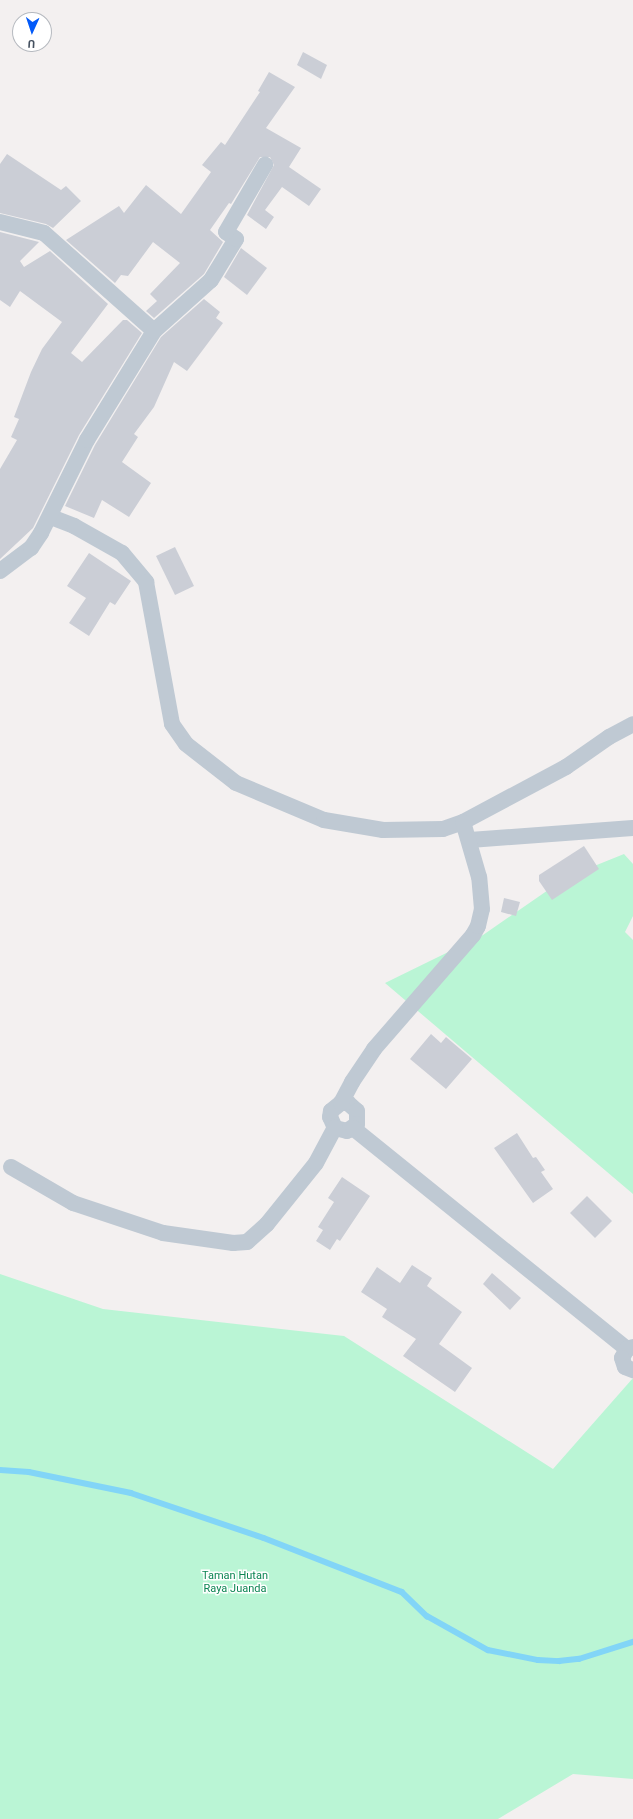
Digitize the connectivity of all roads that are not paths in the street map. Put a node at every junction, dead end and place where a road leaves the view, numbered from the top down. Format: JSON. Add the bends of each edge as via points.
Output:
{"nodes":[{"id":1,"x":265,"y":165,"type":"dead end"},
{"id":2,"x":0,"y":222,"type":"edge"},
{"id":3,"x":154,"y":331,"type":"junction"},
{"id":4,"x":51,"y":517,"type":"junction"},
{"id":5,"x":0,"y":571,"type":"edge"},
{"id":6,"x":633,"y":724,"type":"edge"},
{"id":7,"x":463,"y":822,"type":"junction"},
{"id":8,"x":633,"y":828,"type":"edge"},
{"id":9,"x":470,"y":840,"type":"junction"},
{"id":10,"x":341,"y":1103,"type":"junction"},
{"id":11,"x":335,"y":1128,"type":"junction"},
{"id":12,"x":353,"y":1128,"type":"junction"},
{"id":13,"x":11,"y":1167,"type":"dead end"},
{"id":14,"x":630,"y":1348,"type":"edge"},
{"id":15,"x":633,"y":1370,"type":"edge"}],
"edges":[{"from":1,"to":3,"type":"street","via":[[226,232],[236,239],[211,280]]},
{"from":2,"to":3,"type":"street","via":[[44,233]]},
{"from":3,"to":4,"type":"street","via":[[87,440],[55,500]]},
{"from":4,"to":5,"type":"street","via":[[31,548]]},
{"from":4,"to":7,"type":"street","via":[[74,526],[122,553],[146,582],[172,724],[186,744],[230,779],[284,805],[324,820],[383,830],[428,830]]},
{"from":6,"to":7,"type":"street","via":[[609,736],[566,767]]},
{"from":7,"to":9,"type":"street"},
{"from":8,"to":9,"type":"street"},
{"from":9,"to":10,"type":"street","via":[[479,877],[482,909],[473,935],[374,1049]]},
{"from":10,"to":11,"type":"street","via":[[331,1111],[330,1117]]},
{"from":10,"to":12,"type":"street","via":[[348,1103],[357,1111],[357,1124]]},
{"from":11,"to":12,"type":"street","via":[[347,1131]]},
{"from":11,"to":13,"type":"street","via":[[316,1163],[267,1224],[247,1242],[233,1243],[163,1233],[73,1203]]},
{"from":12,"to":14,"type":"street"},
{"from":14,"to":15,"type":"street","via":[[624,1353],[623,1363]]}]}
